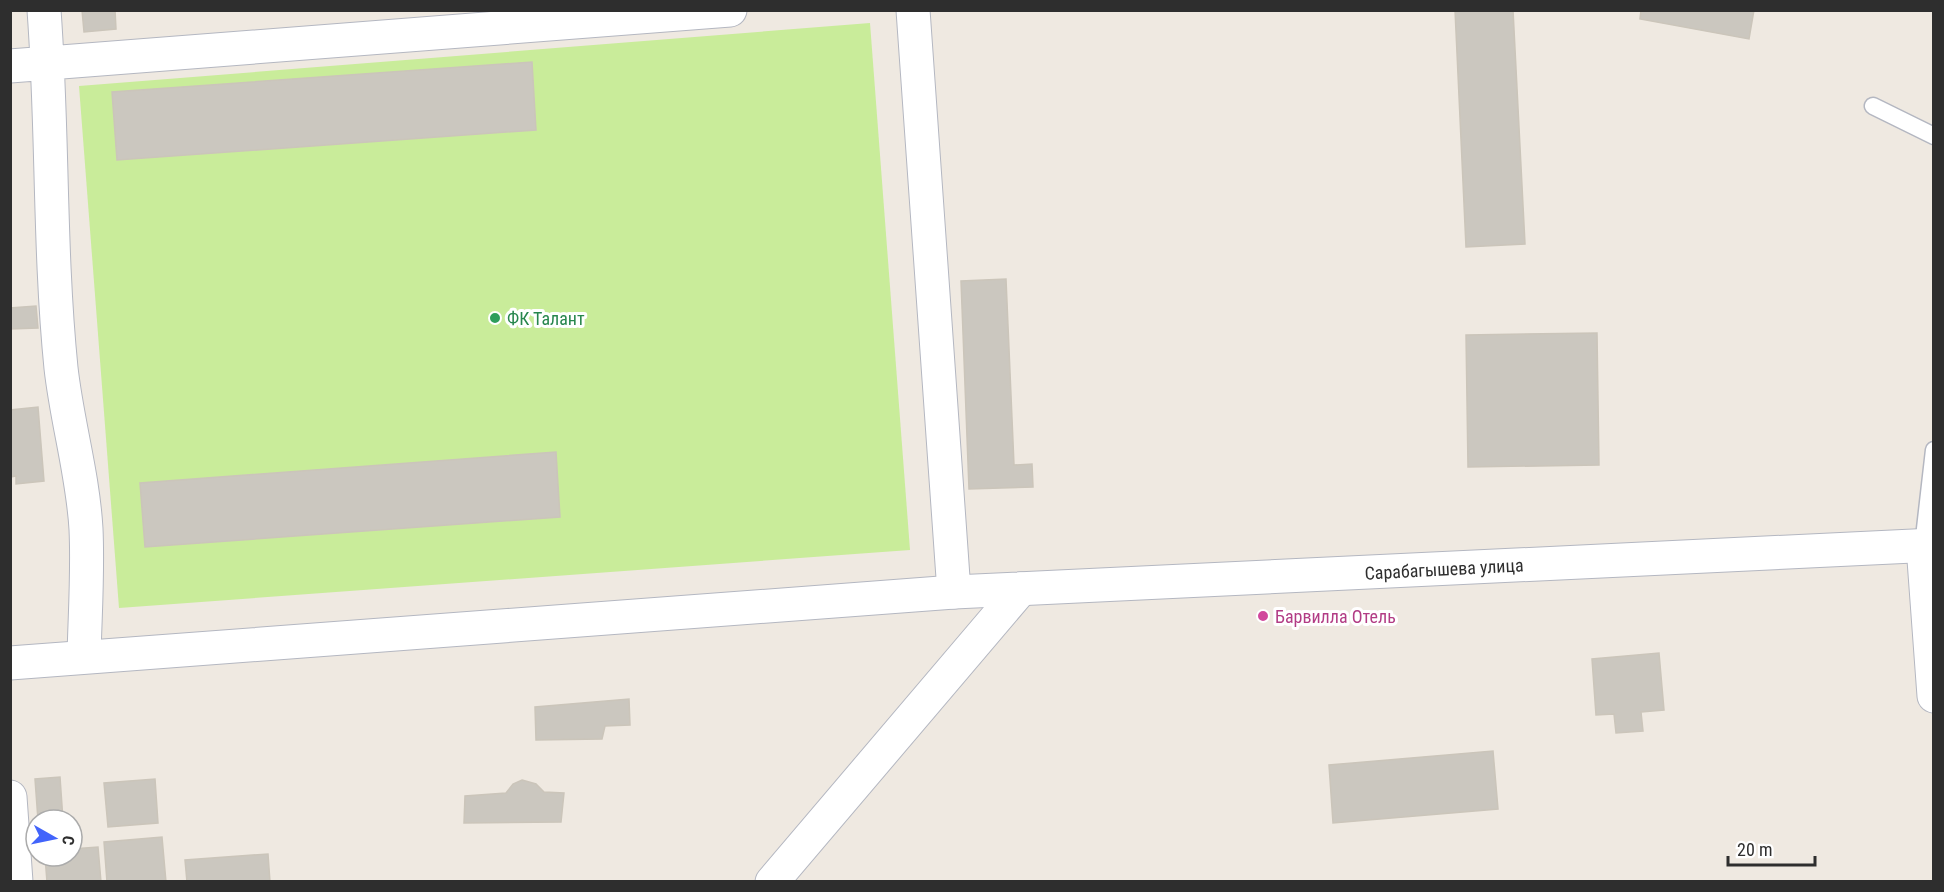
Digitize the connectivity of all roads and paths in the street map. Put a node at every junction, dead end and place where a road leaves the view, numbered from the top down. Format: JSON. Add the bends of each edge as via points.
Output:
{"nodes":[{"id":1,"x":44,"y":10,"type":"edge"},
{"id":2,"x":730,"y":10,"type":"edge"},
{"id":3,"x":914,"y":10,"type":"edge"},
{"id":4,"x":48,"y":63,"type":"junction"},
{"id":5,"x":10,"y":66,"type":"edge"},
{"id":6,"x":1873,"y":106,"type":"dead end"},
{"id":7,"x":1934,"y":136,"type":"edge"},
{"id":8,"x":1934,"y":450,"type":"edge"},
{"id":9,"x":1928,"y":545,"type":"edge"},
{"id":10,"x":1022,"y":588,"type":"junction"},
{"id":11,"x":954,"y":592,"type":"junction"},
{"id":12,"x":84,"y":656,"type":"junction"},
{"id":13,"x":10,"y":663,"type":"edge"},
{"id":14,"x":1934,"y":696,"type":"edge"},
{"id":15,"x":10,"y":797,"type":"edge"},
{"id":16,"x":16,"y":882,"type":"edge"},
{"id":17,"x":772,"y":882,"type":"edge"}],
"edges":[{"from":1,"to":4,"type":"street"},
{"from":2,"to":4,"type":"street"},
{"from":3,"to":11,"type":"street"},
{"from":4,"to":5,"type":"street"},
{"from":4,"to":12,"type":"street","via":[[62,369],[86,528]]},
{"from":6,"to":7,"type":"lane"},
{"from":8,"to":9,"type":"lane"},
{"from":9,"to":10,"type":"street","name":"Сарабагышева улица"},
{"from":9,"to":14,"type":"street"},
{"from":10,"to":11,"type":"street","name":"Сарабагышева улица"},
{"from":10,"to":17,"type":"street"},
{"from":11,"to":12,"type":"street","name":"Сарабагышева улица"},
{"from":12,"to":13,"type":"street","name":"Сарабагышева улица"},
{"from":15,"to":16,"type":"street"}]}
